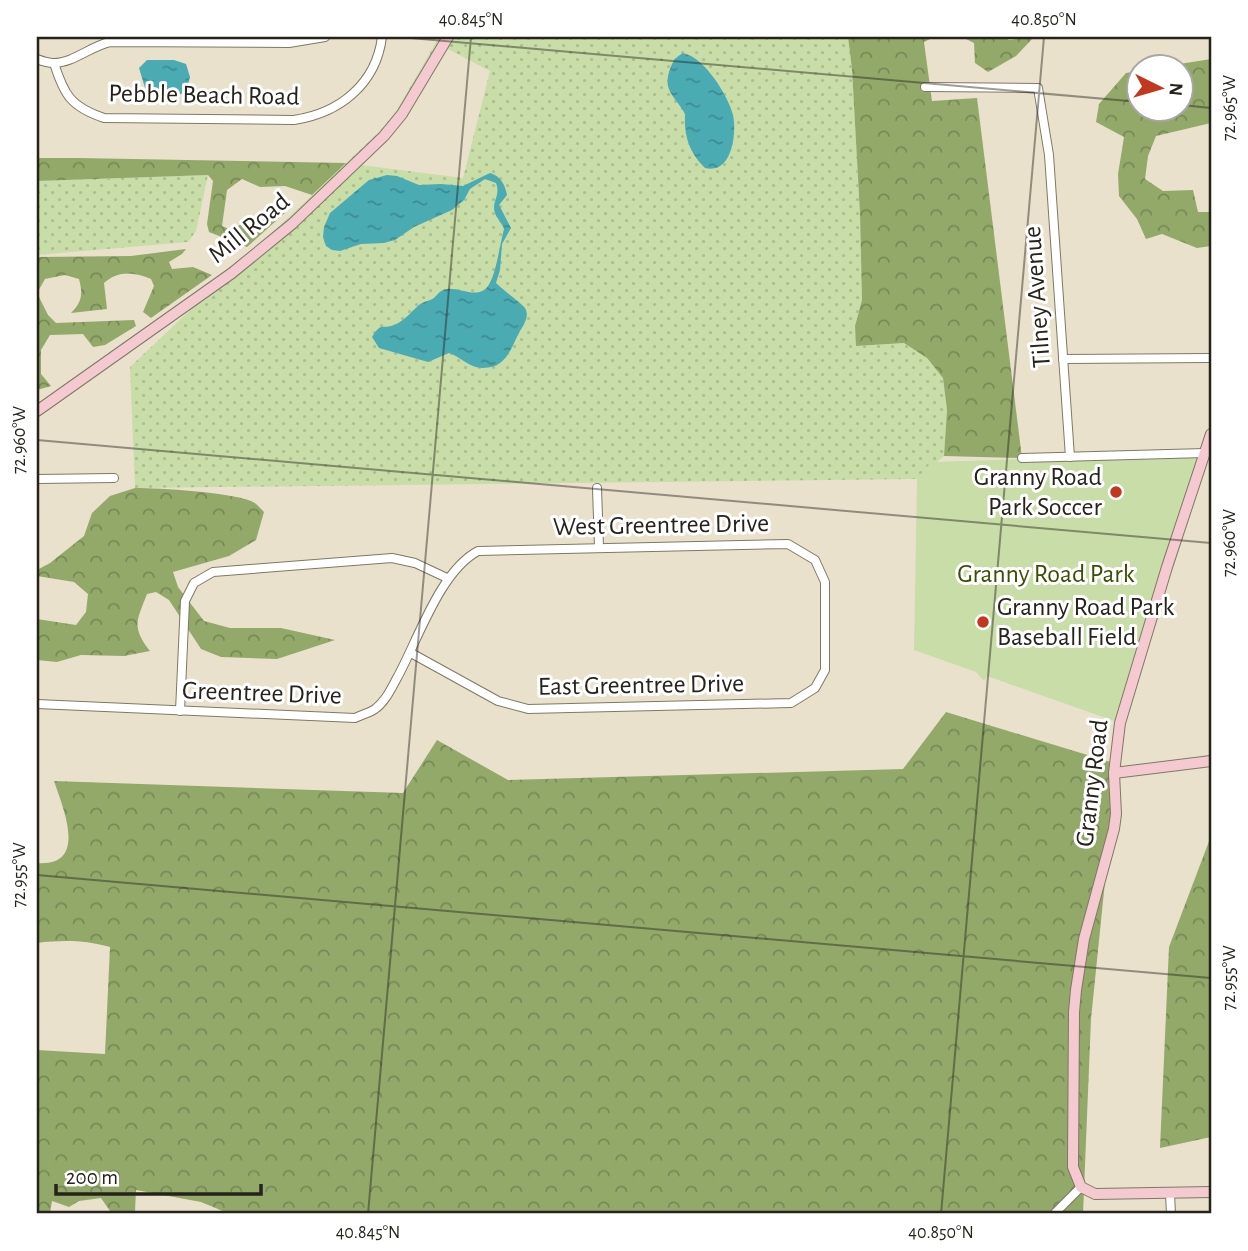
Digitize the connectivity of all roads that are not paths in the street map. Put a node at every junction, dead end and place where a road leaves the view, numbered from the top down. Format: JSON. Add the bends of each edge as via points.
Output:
{"nodes":[{"id":1,"x":325,"y":37,"type":"edge"},
{"id":2,"x":382,"y":37,"type":"edge"},
{"id":3,"x":448,"y":37,"type":"edge"},
{"id":4,"x":37,"y":59,"type":"edge"},
{"id":5,"x":54,"y":63,"type":"junction"},
{"id":6,"x":925,"y":87,"type":"dead end"},
{"id":7,"x":1211,"y":358,"type":"edge"},
{"id":8,"x":1063,"y":359,"type":"junction"},
{"id":9,"x":37,"y":411,"type":"edge"},
{"id":10,"x":1211,"y":435,"type":"edge"},
{"id":11,"x":1205,"y":453,"type":"junction"},
{"id":12,"x":1070,"y":457,"type":"junction"},
{"id":13,"x":1022,"y":458,"type":"dead end"},
{"id":14,"x":114,"y":478,"type":"dead end"},
{"id":15,"x":37,"y":479,"type":"edge"},
{"id":16,"x":597,"y":488,"type":"dead end"},
{"id":17,"x":599,"y":547,"type":"junction"},
{"id":18,"x":447,"y":578,"type":"junction"},
{"id":19,"x":825,"y":626,"type":"joint"},
{"id":20,"x":411,"y":653,"type":"junction"},
{"id":21,"x":37,"y":704,"type":"edge"},
{"id":22,"x":180,"y":711,"type":"junction"},
{"id":23,"x":1211,"y":761,"type":"edge"},
{"id":24,"x":1114,"y":773,"type":"junction"},
{"id":25,"x":1081,"y":1187,"type":"junction"},
{"id":26,"x":1211,"y":1192,"type":"edge"},
{"id":27,"x":1170,"y":1194,"type":"junction"},
{"id":28,"x":1054,"y":1214,"type":"edge"},
{"id":29,"x":1171,"y":1214,"type":"edge"}],
"edges":[{"from":1,"to":5,"type":"street","via":[[289,43],[110,42]]},
{"from":2,"to":5,"type":"street","name":"Pebble Beach Road","via":[[368,77],[353,95],[333,109],[294,120],[104,118],[72,102]]},
{"from":3,"to":9,"type":"street","name":"Mill Road","via":[[384,136],[292,224],[232,273]]},
{"from":4,"to":5,"type":"street"},
{"from":6,"to":8,"type":"street","name":"Tilney Avenue","via":[[1038,88],[1049,155]]},
{"from":7,"to":8,"type":"street"},
{"from":8,"to":12,"type":"street","name":"Tilney Avenue"},
{"from":10,"to":11,"type":"street","name":"Granny Road"},
{"from":11,"to":12,"type":"street"},
{"from":11,"to":24,"type":"street","name":"Granny Road","via":[[1120,723]]},
{"from":12,"to":13,"type":"street"},
{"from":14,"to":15,"type":"street"},
{"from":16,"to":17,"type":"street"},
{"from":17,"to":18,"type":"street","name":"West Greentree Drive","via":[[478,551]]},
{"from":17,"to":19,"type":"street","name":"West Greentree Drive","via":[[795,547],[815,560],[823,573]]},
{"from":18,"to":20,"type":"street","name":"Greentree Drive"},
{"from":18,"to":22,"type":"street","via":[[392,558],[213,572],[194,583],[185,601]]},
{"from":19,"to":20,"type":"street","name":"East Greentree Drive","via":[[826,662],[821,679],[808,694],[784,704],[528,709],[498,701]]},
{"from":20,"to":22,"type":"street","name":"Greentree Drive","via":[[384,700],[355,718]]},
{"from":21,"to":22,"type":"street","name":"Greentree Drive"},
{"from":23,"to":24,"type":"street"},
{"from":24,"to":25,"type":"street","name":"Granny Road","via":[[1114,829],[1084,939],[1074,1012],[1073,1167]]},
{"from":25,"to":27,"type":"street","via":[[1095,1194]]},
{"from":25,"to":28,"type":"street"},
{"from":26,"to":27,"type":"street"},
{"from":27,"to":29,"type":"street"}]}
